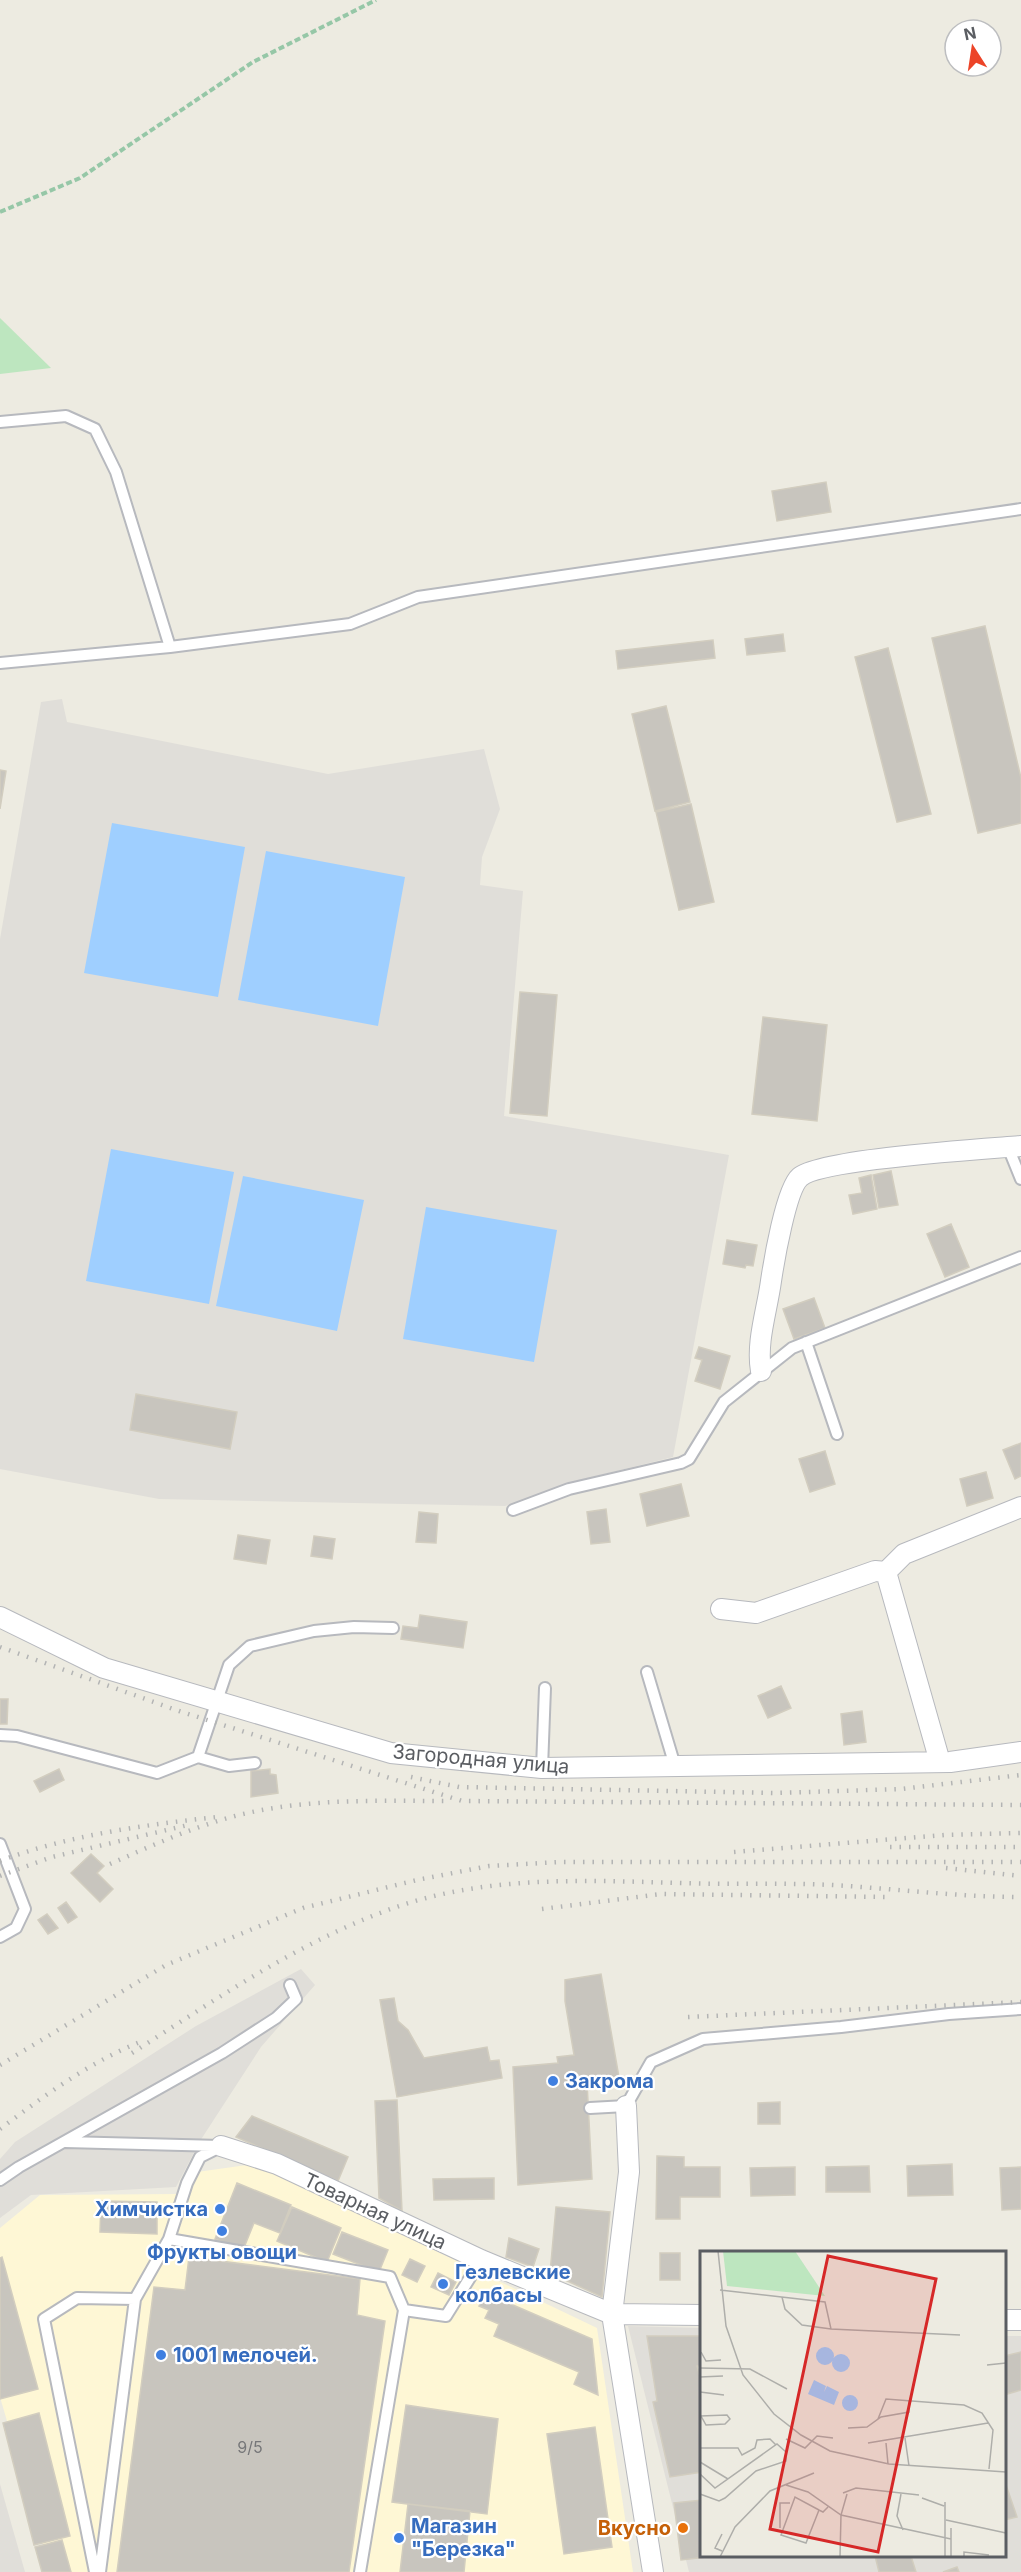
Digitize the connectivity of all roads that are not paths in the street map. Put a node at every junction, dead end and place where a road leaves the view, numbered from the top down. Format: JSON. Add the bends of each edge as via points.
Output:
{"nodes":[{"id":1,"x":0,"y":422,"type":"edge"},
{"id":2,"x":1021,"y":509,"type":"edge"},
{"id":3,"x":170,"y":647,"type":"junction"},
{"id":4,"x":0,"y":663,"type":"edge"},
{"id":5,"x":1014,"y":1146,"type":"edge"},
{"id":6,"x":1021,"y":1179,"type":"edge"},
{"id":7,"x":1021,"y":1257,"type":"edge"},
{"id":8,"x":806,"y":1342,"type":"junction"},
{"id":9,"x":760,"y":1371,"type":"junction"},
{"id":10,"x":837,"y":1434,"type":"dead end"},
{"id":11,"x":1021,"y":1507,"type":"edge"},
{"id":12,"x":513,"y":1510,"type":"dead end"},
{"id":13,"x":886,"y":1572,"type":"junction"},
{"id":14,"x":721,"y":1609,"type":"dead end"},
{"id":15,"x":0,"y":1617,"type":"edge"},
{"id":16,"x":393,"y":1628,"type":"dead end"},
{"id":17,"x":646,"y":1672,"type":"dead end"},
{"id":18,"x":545,"y":1688,"type":"dead end"},
{"id":19,"x":219,"y":1702,"type":"junction"},
{"id":20,"x":0,"y":1735,"type":"edge"},
{"id":21,"x":1021,"y":1752,"type":"edge"},
{"id":22,"x":198,"y":1757,"type":"junction"},
{"id":23,"x":940,"y":1762,"type":"junction"},
{"id":24,"x":255,"y":1763,"type":"dead end"},
{"id":25,"x":675,"y":1766,"type":"junction"},
{"id":26,"x":542,"y":1768,"type":"junction"},
{"id":27,"x":0,"y":1844,"type":"edge"},
{"id":28,"x":0,"y":1937,"type":"edge"},
{"id":29,"x":290,"y":1985,"type":"dead end"},
{"id":30,"x":1021,"y":2009,"type":"edge"},
{"id":31,"x":626,"y":2106,"type":"junction"},
{"id":32,"x":590,"y":2108,"type":"dead end"},
{"id":33,"x":64,"y":2142,"type":"junction"},
{"id":34,"x":221,"y":2146,"type":"junction"},
{"id":35,"x":0,"y":2180,"type":"edge"},
{"id":36,"x":169,"y":2239,"type":"junction"},
{"id":37,"x":481,"y":2260,"type":"junction"},
{"id":38,"x":135,"y":2299,"type":"junction"},
{"id":39,"x":404,"y":2310,"type":"junction"},
{"id":40,"x":612,"y":2314,"type":"junction"},
{"id":41,"x":700,"y":2315,"type":"edge"},
{"id":42,"x":95,"y":2572,"type":"edge"},
{"id":43,"x":100,"y":2572,"type":"edge"},
{"id":44,"x":360,"y":2572,"type":"edge"},
{"id":45,"x":653,"y":2572,"type":"edge"}],
"edges":[{"from":1,"to":3,"type":"lane","via":[[66,416],[95,429],[116,472]]},
{"from":2,"to":3,"type":"lane","via":[[418,597],[350,624]]},
{"from":3,"to":4,"type":"lane"},
{"from":5,"to":6,"type":"lane"},
{"from":5,"to":9,"type":"street","via":[[904,1156],[826,1167],[801,1176],[791,1190],[773,1262],[758,1353]]},
{"from":7,"to":8,"type":"lane"},
{"from":8,"to":9,"type":"lane"},
{"from":8,"to":10,"type":"lane"},
{"from":9,"to":12,"type":"lane","via":[[724,1402],[689,1459],[568,1489]]},
{"from":11,"to":13,"type":"street","via":[[904,1554]]},
{"from":13,"to":14,"type":"street","via":[[875,1571],[756,1613]]},
{"from":13,"to":23,"type":"street"},
{"from":15,"to":19,"type":"street","name":"Загородная улица","via":[[104,1668]]},
{"from":16,"to":19,"type":"lane","via":[[314,1631],[250,1646],[229,1665]]},
{"from":17,"to":25,"type":"lane"},
{"from":18,"to":26,"type":"lane"},
{"from":19,"to":22,"type":"lane"},
{"from":19,"to":26,"type":"street","name":"Загородная улица","via":[[391,1753]]},
{"from":20,"to":22,"type":"lane","via":[[158,1773]]},
{"from":21,"to":23,"type":"street","name":"Загородная улица"},
{"from":22,"to":24,"type":"lane","via":[[229,1766]]},
{"from":23,"to":25,"type":"street","name":"Загородная улица"},
{"from":25,"to":26,"type":"street","name":"Загородная улица"},
{"from":27,"to":28,"type":"lane","via":[[25,1909],[16,1928]]},
{"from":29,"to":33,"type":"lane","via":[[296,1999],[276,2018]]},
{"from":30,"to":31,"type":"lane","via":[[949,2013],[703,2040],[651,2062]]},
{"from":31,"to":32,"type":"lane"},
{"from":31,"to":40,"type":"street","via":[[629,2172]]},
{"from":33,"to":34,"type":"lane"},
{"from":33,"to":35,"type":"lane"},
{"from":34,"to":36,"type":"lane","via":[[200,2157]]},
{"from":34,"to":37,"type":"street","name":"Товарная улица","via":[[277,2164]]},
{"from":36,"to":38,"type":"lane"},
{"from":36,"to":39,"type":"lane","via":[[390,2277]]},
{"from":37,"to":39,"type":"lane","via":[[446,2316]]},
{"from":37,"to":40,"type":"street","name":"Товарная улица"},
{"from":38,"to":42,"type":"lane","via":[[78,2298],[44,2319]]},
{"from":38,"to":43,"type":"lane"},
{"from":39,"to":44,"type":"lane"},
{"from":40,"to":41,"type":"street","name":"Товарная улица"},
{"from":40,"to":45,"type":"street"}]}
